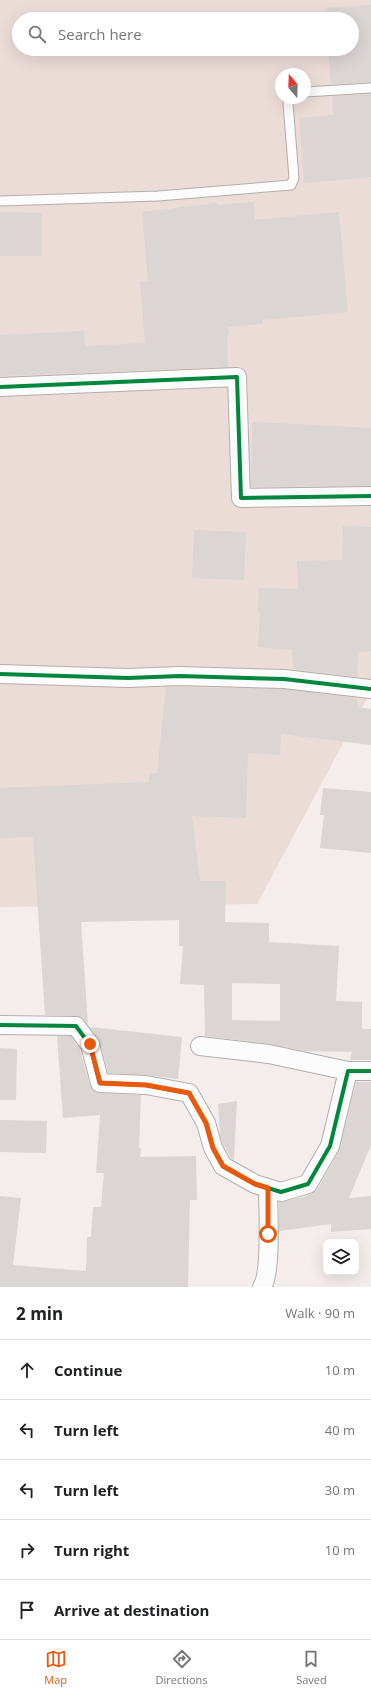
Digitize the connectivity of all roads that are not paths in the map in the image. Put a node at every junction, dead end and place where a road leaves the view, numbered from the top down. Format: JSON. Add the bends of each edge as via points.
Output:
{"nodes":[{"id":1,"x":371,"y":88,"type":"edge"},
{"id":2,"x":311,"y":92,"type":"edge"},
{"id":3,"x":288,"y":104,"type":"edge"},
{"id":4,"x":0,"y":201,"type":"edge"},
{"id":5,"x":0,"y":387,"type":"edge"},
{"id":6,"x":371,"y":496,"type":"edge"},
{"id":7,"x":0,"y":674,"type":"edge"},
{"id":8,"x":371,"y":690,"type":"edge"},
{"id":9,"x":0,"y":1025,"type":"edge"},
{"id":10,"x":200,"y":1046,"type":"dead end"},
{"id":11,"x":348,"y":1071,"type":"junction"},
{"id":12,"x":371,"y":1071,"type":"edge"},
{"id":13,"x":268,"y":1188,"type":"junction"},
{"id":14,"x":262,"y":1287,"type":"edge"}],
"edges":[{"from":1,"to":2,"type":"lane"},
{"from":3,"to":4,"type":"lane","via":[[294,178],[289,185],[158,196]]},
{"from":5,"to":6,"type":"street","via":[[237,377],[241,498]]},
{"from":7,"to":8,"type":"street","via":[[284,679]]},
{"from":9,"to":13,"type":"street","via":[[76,1026],[90,1044],[100,1083],[146,1085],[189,1093],[206,1123],[213,1148],[223,1166],[255,1184]]},
{"from":10,"to":11,"type":"street","via":[[269,1054]]},
{"from":11,"to":12,"type":"street"},
{"from":11,"to":13,"type":"street","via":[[330,1146],[308,1184],[281,1192]]},
{"from":13,"to":14,"type":"street","via":[[268,1265]]}]}
